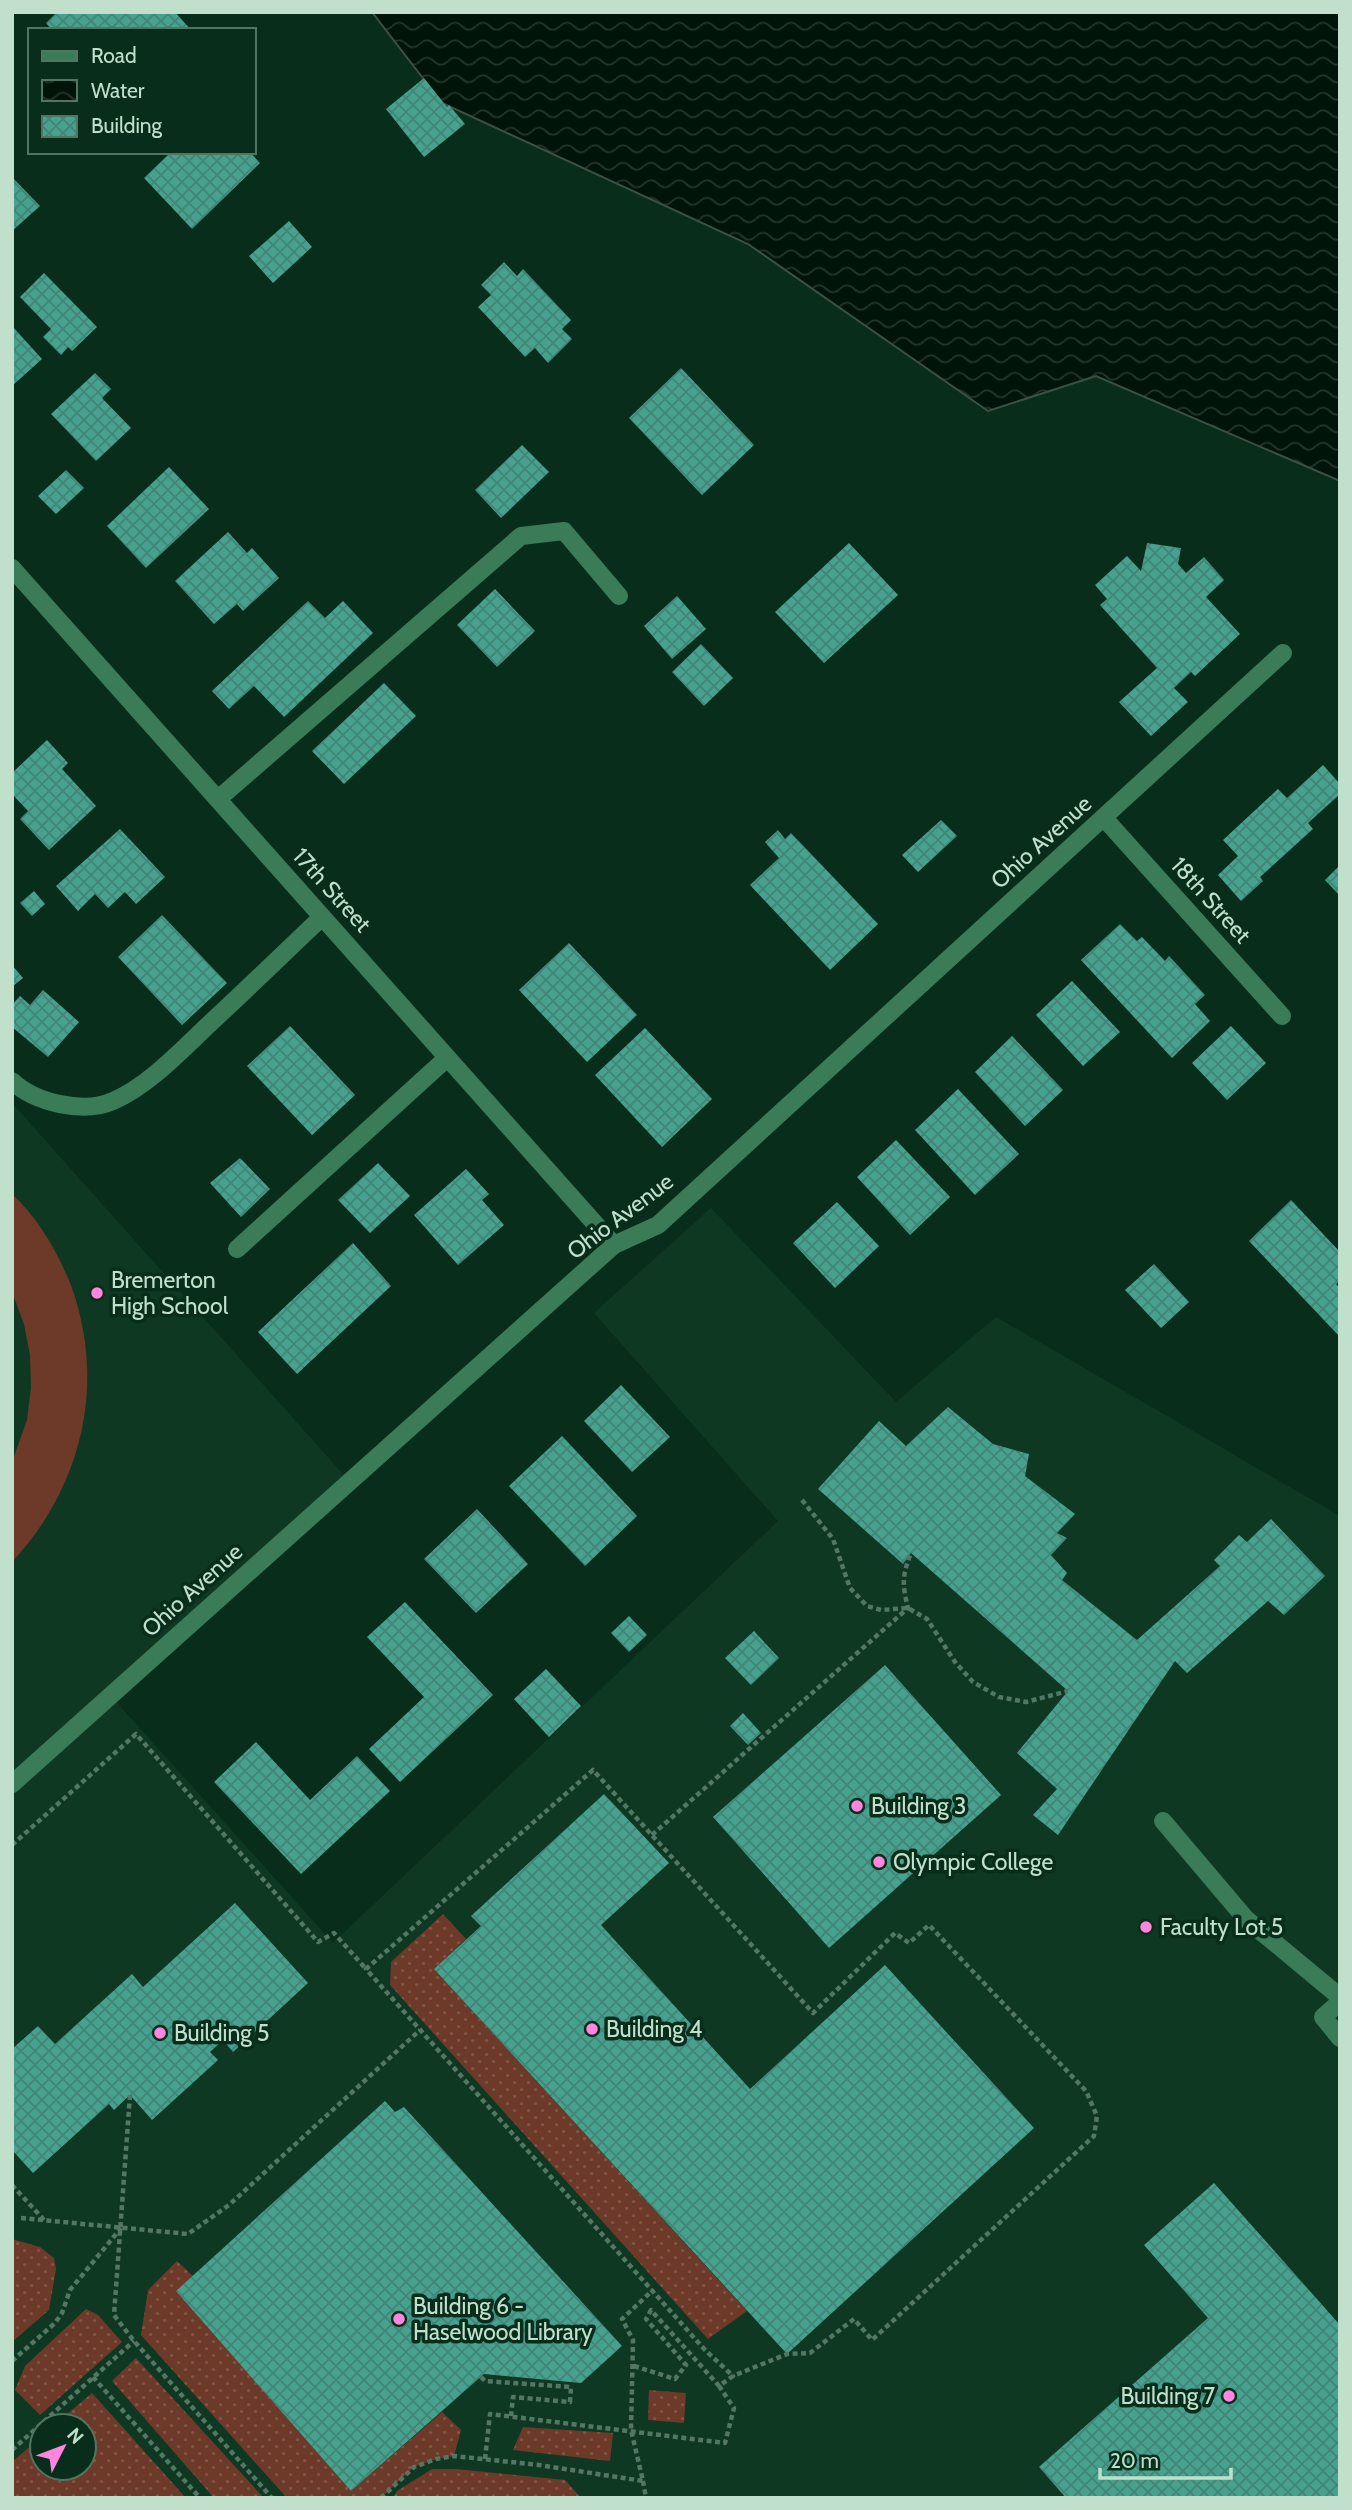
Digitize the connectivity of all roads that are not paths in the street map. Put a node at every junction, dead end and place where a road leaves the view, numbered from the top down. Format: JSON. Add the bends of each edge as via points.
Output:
{"nodes":[{"id":1,"x":12,"y":568,"type":"edge"},
{"id":2,"x":619,"y":596,"type":"dead end"},
{"id":3,"x":1283,"y":653,"type":"dead end"},
{"id":4,"x":218,"y":799,"type":"junction"},
{"id":5,"x":1104,"y":818,"type":"junction"},
{"id":6,"x":322,"y":917,"type":"junction"},
{"id":7,"x":1282,"y":1016,"type":"dead end"},
{"id":8,"x":447,"y":1058,"type":"junction"},
{"id":9,"x":12,"y":1081,"type":"edge"},
{"id":10,"x":614,"y":1245,"type":"junction"},
{"id":11,"x":237,"y":1249,"type":"dead end"},
{"id":12,"x":12,"y":1784,"type":"edge"},
{"id":13,"x":1163,"y":1821,"type":"dead end"},
{"id":14,"x":1340,"y":1997,"type":"edge"},
{"id":15,"x":1340,"y":2002,"type":"edge"},
{"id":16,"x":1340,"y":2038,"type":"edge"}],
"edges":[{"from":1,"to":4,"type":"street","name":"17th Street"},
{"from":2,"to":4,"type":"street","via":[[564,531],[521,536]]},
{"from":3,"to":5,"type":"street","name":"Ohio Avenue"},
{"from":4,"to":6,"type":"street","name":"17th Street"},
{"from":5,"to":7,"type":"street","name":"18th Street"},
{"from":5,"to":10,"type":"street","name":"Ohio Avenue","via":[[658,1225]]},
{"from":6,"to":8,"type":"street","name":"17th Street"},
{"from":6,"to":9,"type":"street","via":[[176,1056],[114,1101],[98,1106],[61,1105]]},
{"from":8,"to":10,"type":"street","name":"17th Street"},
{"from":8,"to":11,"type":"street"},
{"from":10,"to":12,"type":"street","name":"Ohio Avenue"},
{"from":13,"to":14,"type":"street","via":[[1246,1919]]},
{"from":15,"to":16,"type":"street","via":[[1323,2017]]}]}
